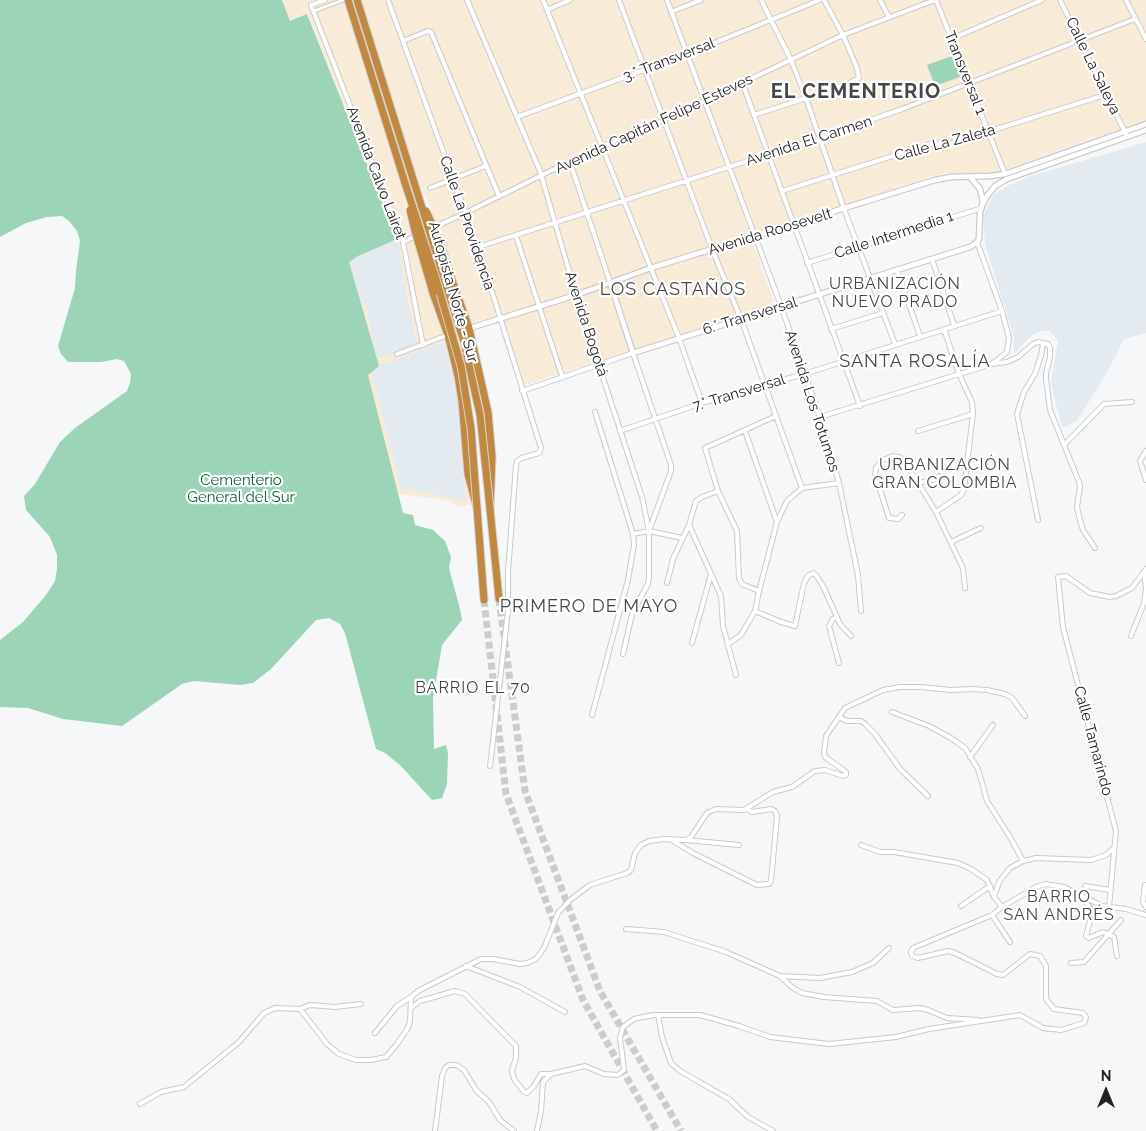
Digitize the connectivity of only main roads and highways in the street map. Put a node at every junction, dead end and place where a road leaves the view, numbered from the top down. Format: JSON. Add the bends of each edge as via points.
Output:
{"nodes":[{"id":1,"x":348,"y":0,"type":"edge"},
{"id":2,"x":357,"y":0,"type":"edge"},
{"id":3,"x":405,"y":183,"type":"junction"},
{"id":4,"x":420,"y":200,"type":"junction"},
{"id":5,"x":476,"y":508,"type":"junction"},
{"id":6,"x":490,"y":509,"type":"junction"},
{"id":7,"x":499,"y":599,"type":"tunnel mouth"},
{"id":8,"x":484,"y":600,"type":"tunnel mouth"}],
"edges":[{"from":1,"to":3,"type":"highway","name":"Autopista Norte - Sur"},
{"from":2,"to":4,"type":"highway","name":"Autopista Norte - Sur","bridge":true},
{"from":3,"to":5,"type":"highway","bridge":true,"via":[[415,231],[448,336],[462,401],[468,474]]},
{"from":3,"to":5,"type":"highway","name":"Autopista Norte - Sur","bridge":true,"via":[[461,366],[472,436]]},
{"from":4,"to":6,"type":"highway","name":"Autopista Norte - Sur","bridge":true,"via":[[474,382]]},
{"from":4,"to":6,"type":"highway","bridge":true,"via":[[430,218],[469,328],[492,456]]},
{"from":5,"to":8,"type":"highway","name":"Autopista Norte - Sur"},
{"from":6,"to":7,"type":"highway","name":"Autopista Norte - Sur"}]}
